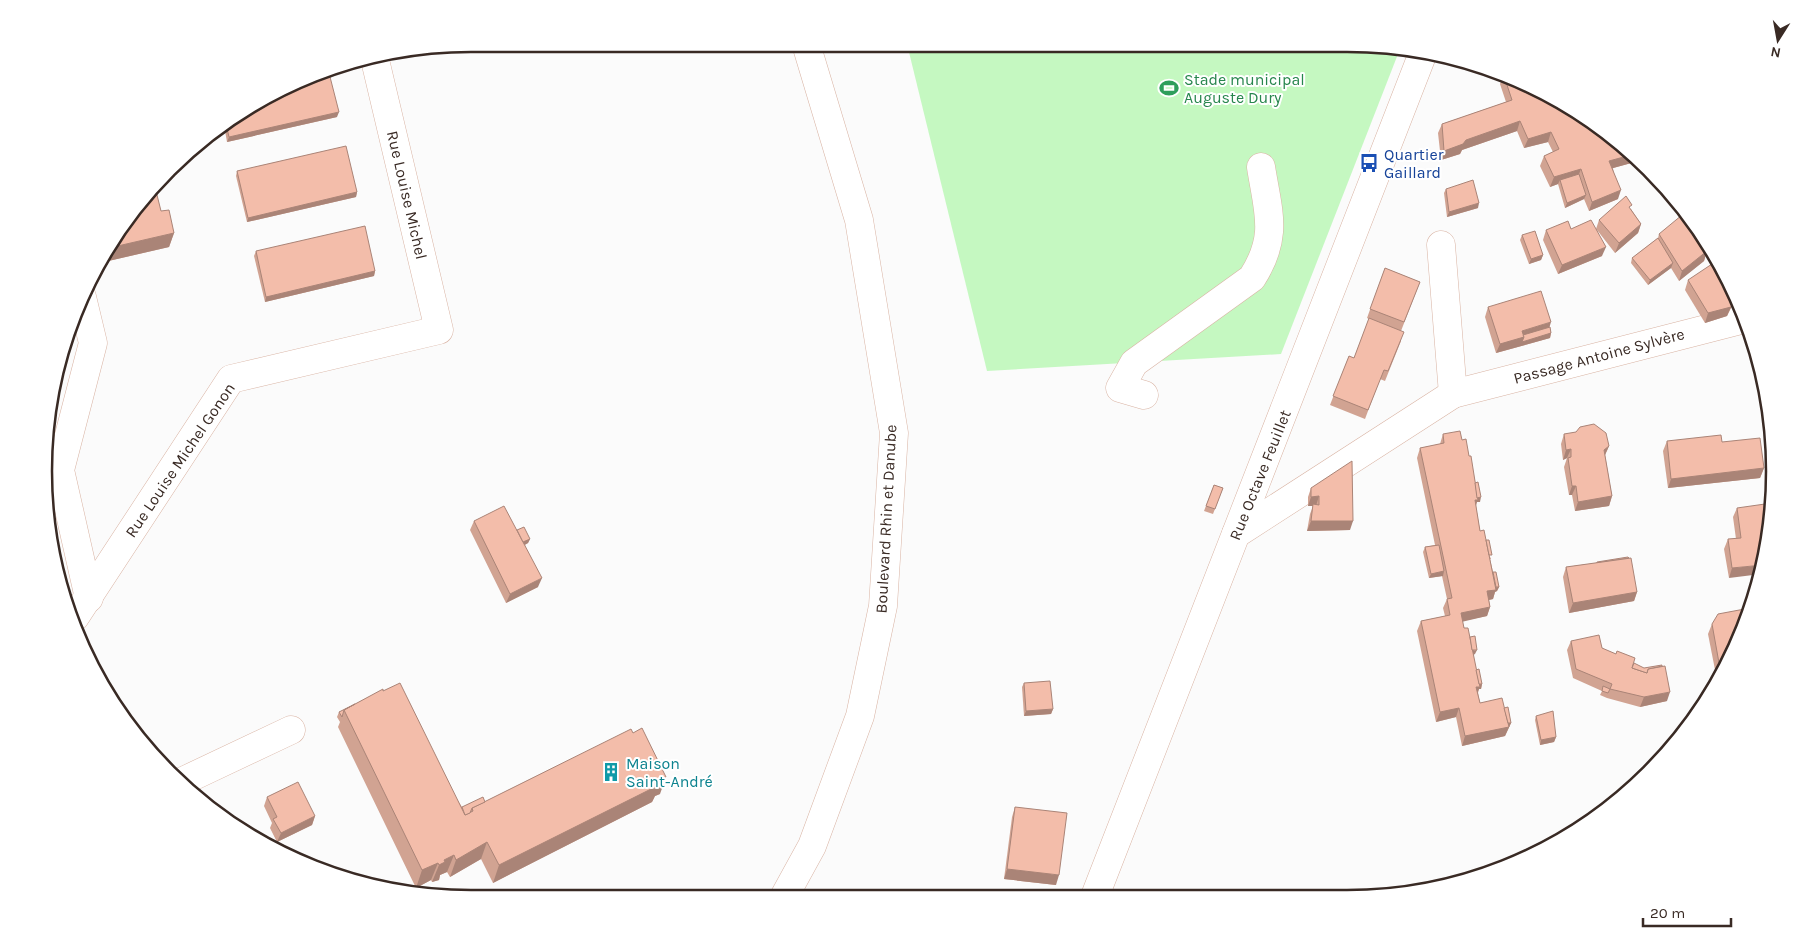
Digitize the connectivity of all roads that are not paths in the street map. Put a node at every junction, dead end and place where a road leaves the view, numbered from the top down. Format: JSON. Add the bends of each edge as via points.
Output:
{"nodes":[{"id":1,"x":808,"y":52,"type":"edge"},
{"id":2,"x":1420,"y":60,"type":"edge"},
{"id":3,"x":377,"y":64,"type":"edge"},
{"id":4,"x":1261,"y":167,"type":"dead end"},
{"id":5,"x":1441,"y":245,"type":"dead end"},
{"id":6,"x":85,"y":309,"type":"edge"},
{"id":7,"x":1737,"y":321,"type":"edge"},
{"id":8,"x":439,"y":330,"type":"joint"},
{"id":9,"x":1453,"y":394,"type":"junction"},
{"id":10,"x":1144,"y":395,"type":"dead end"},
{"id":11,"x":1236,"y":534,"type":"junction"},
{"id":12,"x":82,"y":607,"type":"edge"},
{"id":13,"x":291,"y":730,"type":"dead end"},
{"id":14,"x":187,"y":779,"type":"edge"},
{"id":15,"x":788,"y":890,"type":"edge"},
{"id":16,"x":1097,"y":890,"type":"edge"}],
"edges":[{"from":1,"to":15,"type":"street","name":"Boulevard Rhin et Danube","via":[[859,220],[894,433],[883,606],[860,716],[812,846]]},
{"from":2,"to":11,"type":"street","name":"Rue Octave Feuillet"},
{"from":3,"to":8,"type":"street","name":"Rue Louise Michel"},
{"from":4,"to":10,"type":"street","via":[[1271,226],[1264,258],[1252,278],[1134,363],[1120,388]]},
{"from":5,"to":9,"type":"street"},
{"from":6,"to":12,"type":"street","via":[[93,343],[60,470]]},
{"from":7,"to":9,"type":"street","name":"Passage Antoine Sylvère"},
{"from":8,"to":12,"type":"street","name":"Rue Louise Michel Gonon","via":[[231,379]]},
{"from":9,"to":11,"type":"street","name":"Passage Antoine Sylvère"},
{"from":11,"to":16,"type":"street","name":"Rue Octave Feuillet"},
{"from":13,"to":14,"type":"street"}]}
